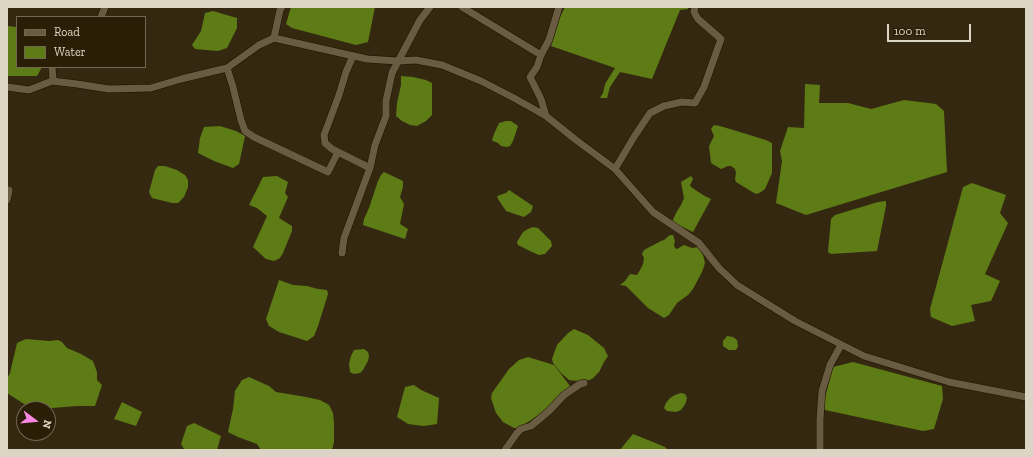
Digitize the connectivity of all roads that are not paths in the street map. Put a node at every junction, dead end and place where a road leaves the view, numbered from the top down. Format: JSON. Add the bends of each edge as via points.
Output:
{"nodes":[{"id":1,"x":282,"y":7,"type":"edge"},
{"id":2,"x":430,"y":7,"type":"edge"},
{"id":3,"x":462,"y":7,"type":"edge"},
{"id":4,"x":559,"y":7,"type":"edge"},
{"id":5,"x":695,"y":7,"type":"edge"},
{"id":6,"x":274,"y":38,"type":"junction"},
{"id":7,"x":540,"y":55,"type":"junction"},
{"id":8,"x":353,"y":56,"type":"junction"},
{"id":9,"x":398,"y":61,"type":"junction"},
{"id":10,"x":52,"y":68,"type":"edge"},
{"id":11,"x":227,"y":68,"type":"junction"},
{"id":12,"x":52,"y":82,"type":"junction"},
{"id":13,"x":7,"y":87,"type":"edge"},
{"id":14,"x":546,"y":116,"type":"junction"},
{"id":15,"x":338,"y":152,"type":"junction"},
{"id":16,"x":370,"y":168,"type":"junction"},
{"id":17,"x":615,"y":169,"type":"junction"},
{"id":18,"x":7,"y":190,"type":"edge"},
{"id":19,"x":7,"y":200,"type":"edge"},
{"id":20,"x":342,"y":253,"type":"dead end"},
{"id":21,"x":841,"y":345,"type":"junction"},
{"id":22,"x":584,"y":383,"type":"dead end"},
{"id":23,"x":1026,"y":397,"type":"edge"},
{"id":24,"x":505,"y":450,"type":"edge"},
{"id":25,"x":820,"y":450,"type":"edge"}],
"edges":[{"from":1,"to":6,"type":"street"},
{"from":2,"to":9,"type":"street"},
{"from":3,"to":7,"type":"street"},
{"from":4,"to":7,"type":"street","via":[[549,40]]},
{"from":5,"to":17,"type":"street","via":[[694,12],[698,19],[721,39],[704,87],[695,103],[682,102],[664,106],[650,113]]},
{"from":6,"to":8,"type":"street"},
{"from":6,"to":11,"type":"street","via":[[259,45]]},
{"from":7,"to":14,"type":"street","via":[[530,77]]},
{"from":8,"to":9,"type":"street"},
{"from":8,"to":15,"type":"street","via":[[324,135],[325,143]]},
{"from":9,"to":14,"type":"street","via":[[416,60],[442,65],[481,81]]},
{"from":9,"to":16,"type":"street","via":[[392,73],[386,101],[386,116]]},
{"from":10,"to":12,"type":"street"},
{"from":11,"to":12,"type":"street","via":[[151,88],[109,89]]},
{"from":11,"to":15,"type":"street","via":[[241,120],[245,130],[254,137],[328,172]]},
{"from":12,"to":13,"type":"street","via":[[29,90]]},
{"from":14,"to":17,"type":"street"},
{"from":15,"to":16,"type":"street"},
{"from":16,"to":20,"type":"street","via":[[344,238]]},
{"from":17,"to":21,"type":"street","via":[[653,212],[699,243],[737,285],[795,321]]},
{"from":18,"to":19,"type":"street","via":[[10,192]]},
{"from":21,"to":23,"type":"street","via":[[864,356],[949,382]]},
{"from":21,"to":25,"type":"street","via":[[830,365],[822,392]]},
{"from":22,"to":24,"type":"street","via":[[564,395],[550,411],[531,426],[521,429]]}]}
